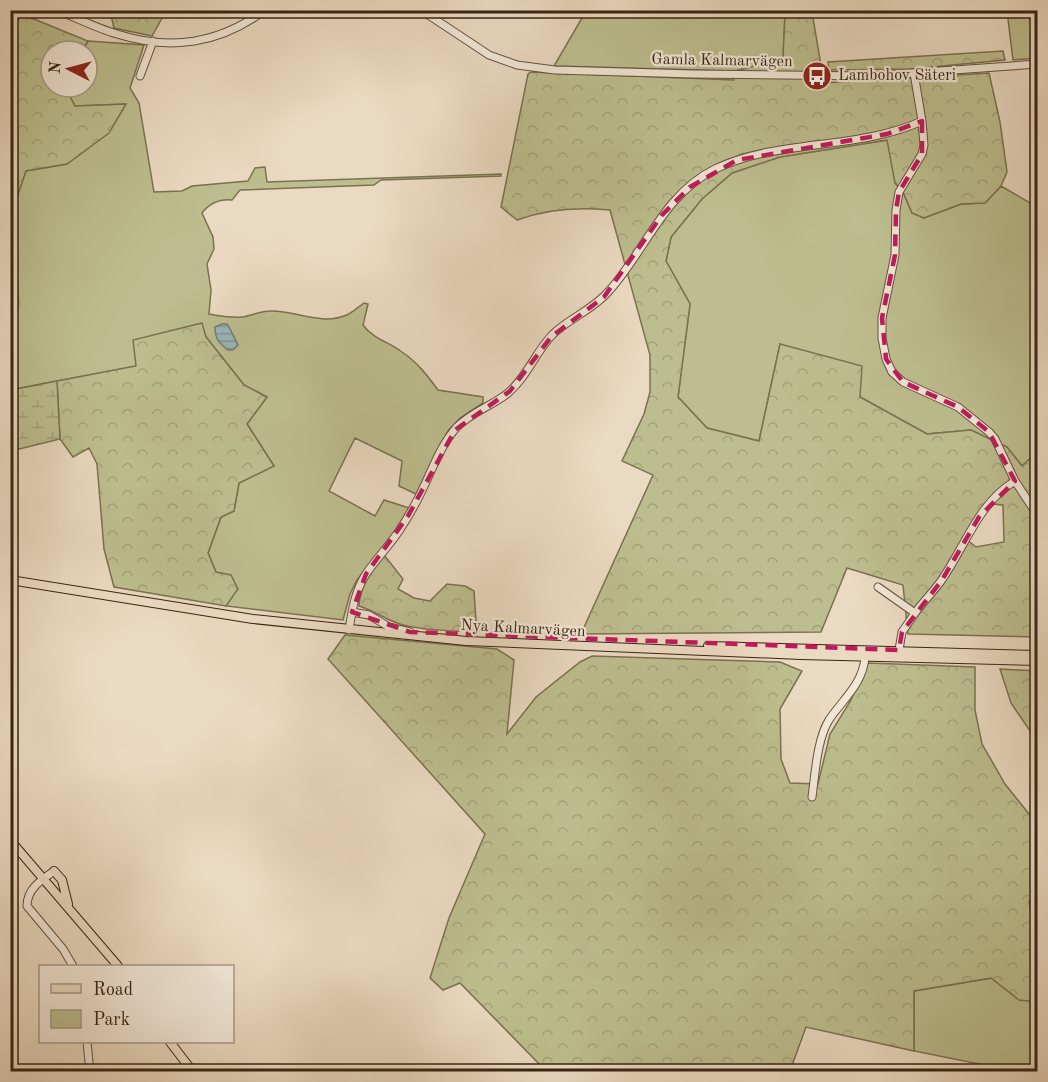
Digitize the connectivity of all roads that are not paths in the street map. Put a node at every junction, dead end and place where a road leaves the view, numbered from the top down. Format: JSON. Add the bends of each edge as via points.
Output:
{"nodes":[{"id":1,"x":57,"y":10,"type":"edge"},
{"id":2,"x":265,"y":10,"type":"edge"},
{"id":3,"x":421,"y":10,"type":"edge"},
{"id":4,"x":153,"y":41,"type":"junction"},
{"id":5,"x":1038,"y":64,"type":"edge"},
{"id":6,"x":914,"y":73,"type":"junction"},
{"id":7,"x":140,"y":76,"type":"dead end"},
{"id":8,"x":922,"y":122,"type":"junction"},
{"id":9,"x":1015,"y":480,"type":"junction"},
{"id":10,"x":1038,"y":516,"type":"edge"},
{"id":11,"x":10,"y":578,"type":"edge"},
{"id":12,"x":878,"y":587,"type":"dead end"},
{"id":13,"x":352,"y":612,"type":"junction"},
{"id":14,"x":915,"y":614,"type":"junction"},
{"id":15,"x":349,"y":628,"type":"junction"},
{"id":16,"x":410,"y":633,"type":"junction"},
{"id":17,"x":899,"y":650,"type":"junction"},
{"id":18,"x":1038,"y":655,"type":"edge"},
{"id":19,"x":865,"y":657,"type":"junction"},
{"id":20,"x":1038,"y":661,"type":"edge"},
{"id":21,"x":812,"y":797,"type":"dead end"},
{"id":22,"x":10,"y":840,"type":"edge"},
{"id":23,"x":10,"y":849,"type":"edge"},
{"id":24,"x":54,"y":871,"type":"joint"},
{"id":25,"x":42,"y":879,"type":"junction"},
{"id":26,"x":69,"y":907,"type":"junction"},
{"id":27,"x":72,"y":965,"type":"edge"},
{"id":28,"x":110,"y":965,"type":"edge"},
{"id":29,"x":117,"y":965,"type":"edge"},
{"id":30,"x":87,"y":1043,"type":"edge"},
{"id":31,"x":172,"y":1043,"type":"edge"},
{"id":32,"x":179,"y":1043,"type":"edge"},
{"id":33,"x":90,"y":1071,"type":"edge"},
{"id":34,"x":193,"y":1071,"type":"edge"},
{"id":35,"x":200,"y":1071,"type":"edge"}],
"edges":[{"from":1,"to":4,"type":"street","via":[[117,34]]},
{"from":2,"to":4,"type":"street","via":[[214,38],[182,43]]},
{"from":3,"to":6,"type":"street","name":"Gamla Kalmarvägen","via":[[479,50],[527,67],[770,76]]},
{"from":4,"to":7,"type":"street"},
{"from":5,"to":6,"type":"street","name":"Gamla Kalmarvägen"},
{"from":6,"to":8,"type":"street"},
{"from":8,"to":9,"type":"street","via":[[922,154],[899,192],[895,255],[882,318],[886,359],[903,382],[958,407],[989,432]]},
{"from":8,"to":13,"type":"street","via":[[887,134],[737,160],[713,170],[690,187],[662,215],[604,297],[564,324],[510,391],[455,430],[396,536],[366,574]]},
{"from":9,"to":10,"type":"street"},
{"from":9,"to":14,"type":"street","via":[[979,517],[942,580]]},
{"from":11,"to":15,"type":"main road","name":"Nya Kalmarvägen","via":[[227,615]]},
{"from":12,"to":14,"type":"street"},
{"from":13,"to":15,"type":"street"},
{"from":13,"to":16,"type":"street"},
{"from":14,"to":17,"type":"street","via":[[902,632]]},
{"from":15,"to":16,"type":"main road","name":"Nya Kalmarvägen"},
{"from":15,"to":19,"type":"main road","name":"Nya Kalmarvägen","via":[[466,641]]},
{"from":16,"to":17,"type":"main road","name":"Nya Kalmarvägen","via":[[594,644]]},
{"from":17,"to":18,"type":"main road","name":"Nya Kalmarvägen"},
{"from":19,"to":20,"type":"main road","name":"Nya Kalmarvägen"},
{"from":19,"to":21,"type":"street","via":[[851,694],[822,738]]},
{"from":22,"to":25,"type":"main road"},
{"from":23,"to":25,"type":"main road"},
{"from":24,"to":25,"type":"street"},
{"from":24,"to":26,"type":"main road","via":[[62,880]]},
{"from":25,"to":26,"type":"main road"},
{"from":25,"to":27,"type":"street","via":[[29,893],[27,906]]},
{"from":25,"to":28,"type":"main road"},
{"from":26,"to":29,"type":"main road"},
{"from":30,"to":33,"type":"street"},
{"from":31,"to":34,"type":"main road"},
{"from":32,"to":35,"type":"main road"}]}
